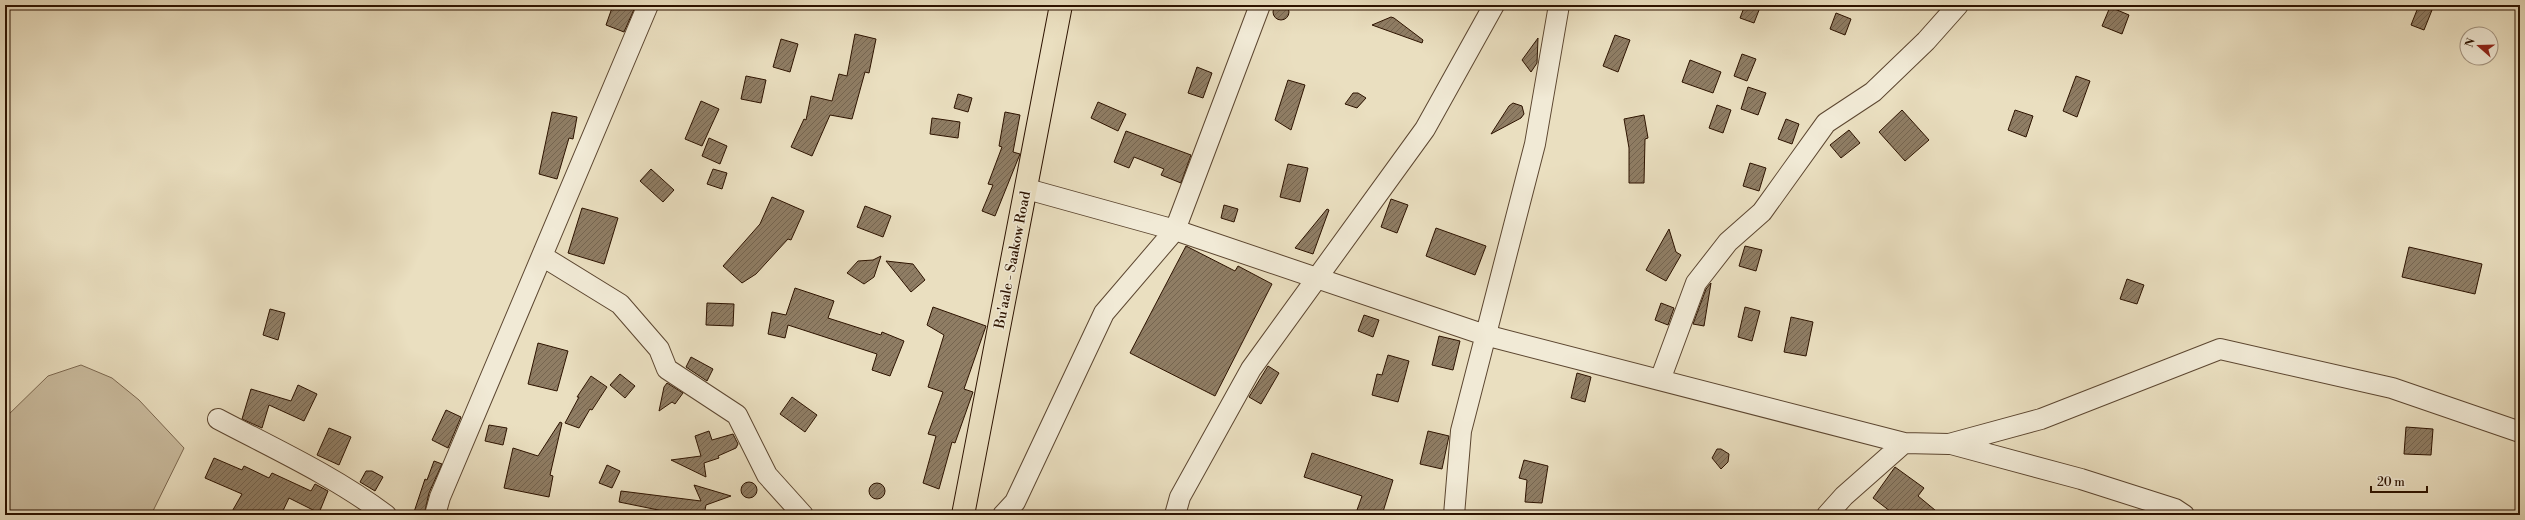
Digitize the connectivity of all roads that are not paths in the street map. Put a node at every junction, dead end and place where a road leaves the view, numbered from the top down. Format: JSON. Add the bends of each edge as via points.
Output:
{"nodes":[{"id":1,"x":648,"y":5,"type":"edge"},
{"id":2,"x":1061,"y":5,"type":"edge"},
{"id":3,"x":1260,"y":5,"type":"edge"},
{"id":4,"x":1494,"y":5,"type":"edge"},
{"id":5,"x":1559,"y":5,"type":"edge"},
{"id":6,"x":1958,"y":5,"type":"edge"},
{"id":7,"x":1027,"y":189,"type":"junction"},
{"id":8,"x":1175,"y":230,"type":"junction"},
{"id":9,"x":542,"y":256,"type":"junction"},
{"id":10,"x":1318,"y":278,"type":"junction"},
{"id":11,"x":1485,"y":335,"type":"junction"},
{"id":12,"x":1660,"y":380,"type":"junction"},
{"id":13,"x":218,"y":419,"type":"dead end"},
{"id":14,"x":2520,"y":432,"type":"edge"},
{"id":15,"x":1904,"y":443,"type":"junction"},
{"id":16,"x":1949,"y":444,"type":"junction"},
{"id":17,"x":386,"y":515,"type":"edge"},
{"id":18,"x":435,"y":515,"type":"edge"},
{"id":19,"x":803,"y":515,"type":"edge"},
{"id":20,"x":964,"y":515,"type":"edge"},
{"id":21,"x":1002,"y":515,"type":"edge"},
{"id":22,"x":1174,"y":515,"type":"edge"},
{"id":23,"x":1454,"y":515,"type":"edge"},
{"id":24,"x":1827,"y":515,"type":"edge"},
{"id":25,"x":2184,"y":515,"type":"edge"}],
"edges":[{"from":1,"to":9,"type":"street"},
{"from":2,"to":7,"type":"main road","name":"Bu'aale - Saakow Road"},
{"from":3,"to":8,"type":"street"},
{"from":4,"to":10,"type":"street","via":[[1425,129]]},
{"from":5,"to":11,"type":"street","via":[[1535,144]]},
{"from":6,"to":12,"type":"street","via":[[1926,41],[1873,92],[1826,123],[1762,212],[1728,242],[1696,283]]},
{"from":7,"to":8,"type":"street"},
{"from":7,"to":20,"type":"main road","name":"Bu'aale - Saakow Road"},
{"from":8,"to":10,"type":"street"},
{"from":8,"to":21,"type":"street","via":[[1104,313],[1015,502]]},
{"from":9,"to":18,"type":"street","via":[[440,497]]},
{"from":9,"to":19,"type":"street","via":[[620,304],[659,349],[667,369],[737,415],[767,475]]},
{"from":10,"to":11,"type":"street"},
{"from":10,"to":22,"type":"street","via":[[1251,369],[1180,497]]},
{"from":11,"to":12,"type":"street"},
{"from":11,"to":23,"type":"street","via":[[1461,431]]},
{"from":12,"to":15,"type":"street"},
{"from":13,"to":17,"type":"street","via":[[300,461]]},
{"from":14,"to":16,"type":"street","via":[[2392,388],[2220,349],[2041,419]]},
{"from":15,"to":16,"type":"street"},
{"from":15,"to":24,"type":"street","via":[[1844,496]]},
{"from":16,"to":25,"type":"street","via":[[2081,479],[2175,509]]}]}
